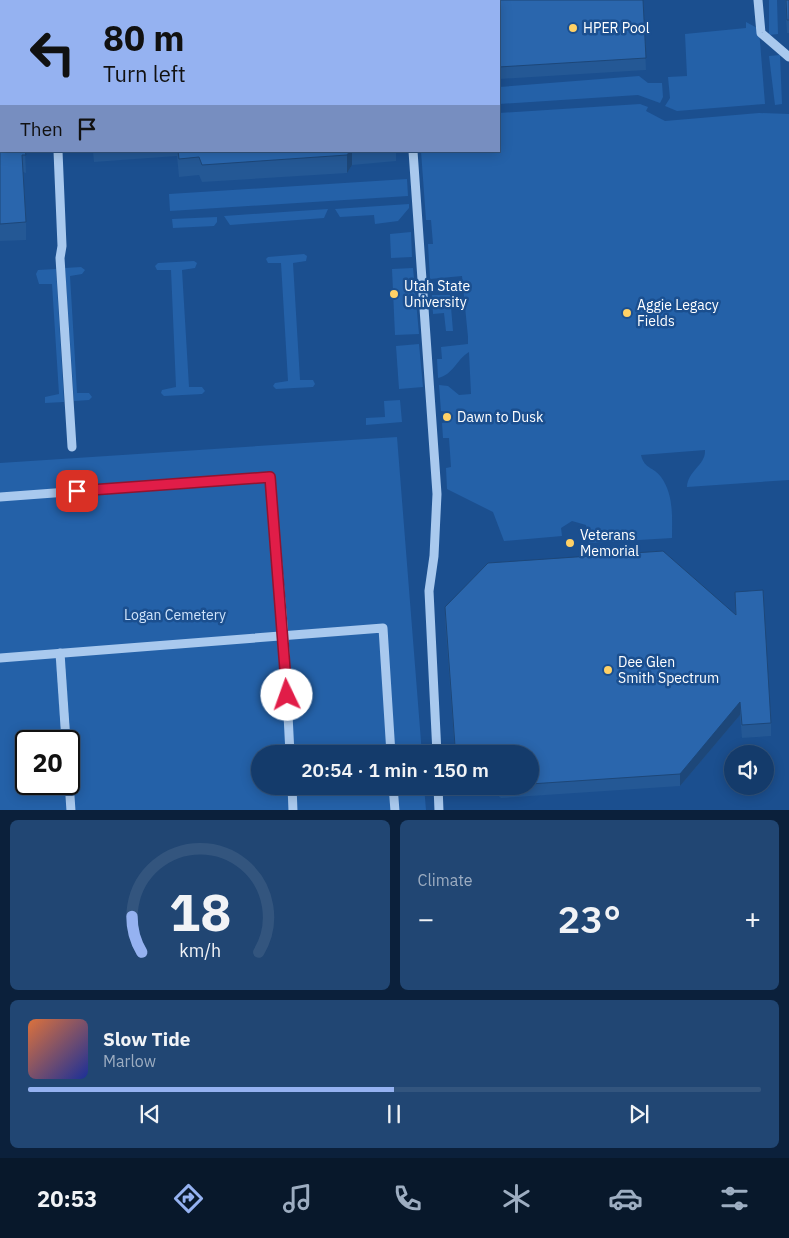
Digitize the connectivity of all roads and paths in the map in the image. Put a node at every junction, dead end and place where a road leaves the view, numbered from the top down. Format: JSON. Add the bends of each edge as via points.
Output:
{"nodes":[{"id":1,"x":758,"y":0,"type":"edge"},
{"id":2,"x":789,"y":57,"type":"edge"},
{"id":3,"x":58,"y":152,"type":"edge"},
{"id":4,"x":413,"y":152,"type":"edge"},
{"id":5,"x":72,"y":447,"type":"dead end"},
{"id":6,"x":0,"y":497,"type":"edge"},
{"id":7,"x":284,"y":636,"type":"junction"},
{"id":8,"x":60,"y":653,"type":"junction"},
{"id":9,"x":0,"y":658,"type":"edge"},
{"id":10,"x":65,"y":730,"type":"edge"},
{"id":11,"x":290,"y":745,"type":"edge"},
{"id":12,"x":390,"y":745,"type":"edge"},
{"id":13,"x":436,"y":745,"type":"edge"},
{"id":14,"x":70,"y":795,"type":"edge"},
{"id":15,"x":292,"y":795,"type":"edge"},
{"id":16,"x":394,"y":795,"type":"edge"},
{"id":17,"x":438,"y":795,"type":"edge"},
{"id":18,"x":71,"y":810,"type":"edge"},
{"id":19,"x":293,"y":810,"type":"edge"},
{"id":20,"x":395,"y":810,"type":"edge"},
{"id":21,"x":439,"y":810,"type":"edge"}],
"edges":[{"from":1,"to":2,"type":"street","via":[[761,33]]},
{"from":3,"to":5,"type":"street","via":[[60,258]]},
{"from":4,"to":13,"type":"street","via":[[438,494],[429,591]]},
{"from":6,"to":7,"type":"street","via":[[270,477]]},
{"from":7,"to":8,"type":"street"},
{"from":7,"to":11,"type":"street"},
{"from":7,"to":12,"type":"street","via":[[383,628]]},
{"from":8,"to":9,"type":"street"},
{"from":8,"to":10,"type":"street"},
{"from":14,"to":18,"type":"street"},
{"from":15,"to":19,"type":"street"},
{"from":16,"to":20,"type":"street"},
{"from":17,"to":21,"type":"street"}]}
